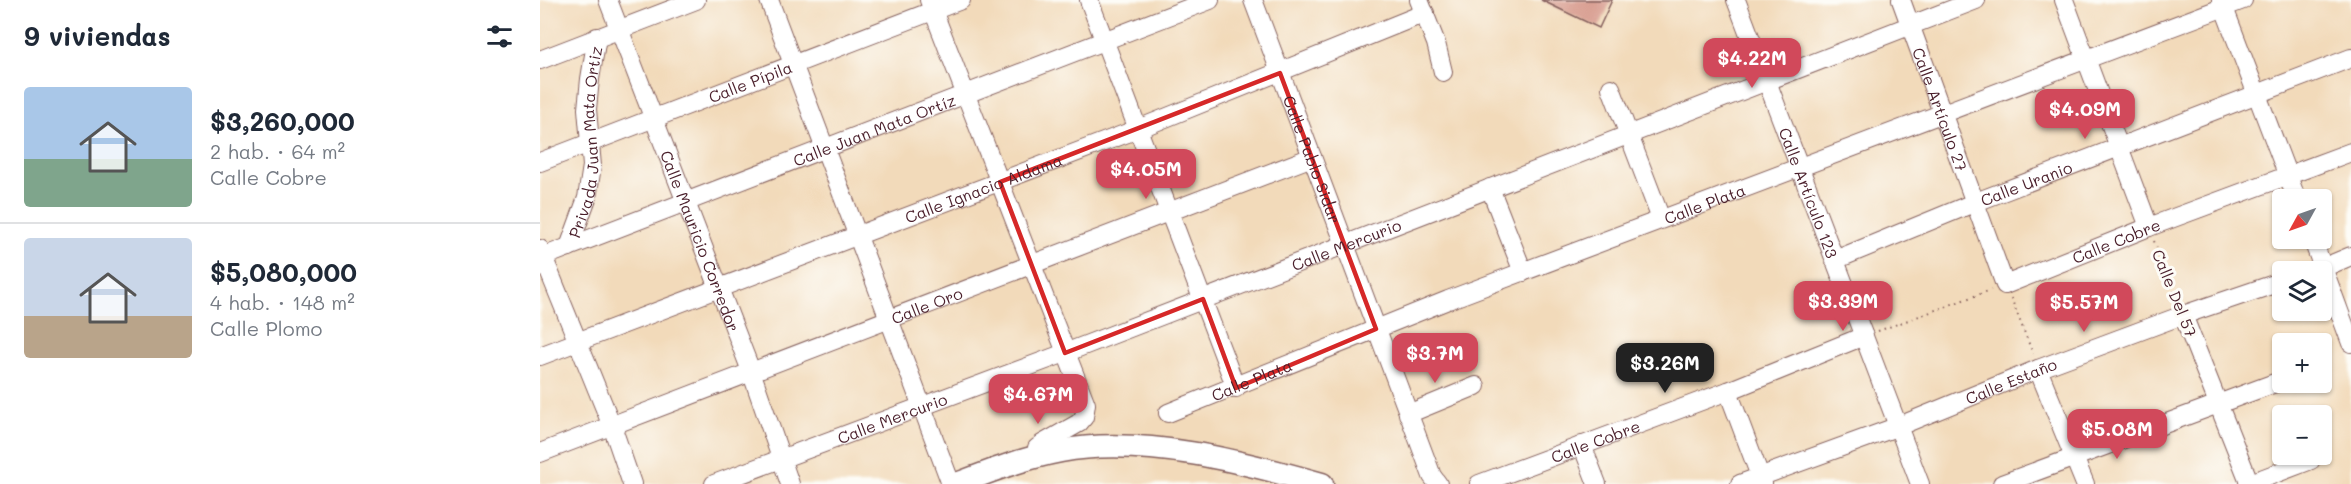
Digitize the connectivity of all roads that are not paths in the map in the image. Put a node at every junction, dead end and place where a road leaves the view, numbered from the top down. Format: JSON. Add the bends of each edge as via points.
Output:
{"nodes":[{"id":1,"x":608,"y":0,"type":"edge"},
{"id":2,"x":696,"y":0,"type":"edge"},
{"id":3,"x":769,"y":0,"type":"edge"},
{"id":4,"x":961,"y":0,"type":"edge"},
{"id":5,"x":1089,"y":0,"type":"edge"},
{"id":6,"x":1210,"y":0,"type":"edge"},
{"id":7,"x":1253,"y":0,"type":"edge"},
{"id":8,"x":1736,"y":0,"type":"edge"},
{"id":9,"x":1901,"y":0,"type":"edge"},
{"id":10,"x":1976,"y":0,"type":"edge"},
{"id":11,"x":2064,"y":0,"type":"edge"},
{"id":12,"x":2243,"y":0,"type":"edge"},
{"id":13,"x":2223,"y":4,"type":"edge"},
{"id":14,"x":931,"y":5,"type":"edge"},
{"id":15,"x":1422,"y":6,"type":"edge"},
{"id":16,"x":1911,"y":26,"type":"junction"},
{"id":17,"x":620,"y":29,"type":"junction"},
{"id":18,"x":597,"y":37,"type":"junction"},
{"id":19,"x":1105,"y":41,"type":"junction"},
{"id":20,"x":2351,"y":58,"type":"edge"},
{"id":21,"x":2087,"y":59,"type":"junction"},
{"id":22,"x":540,"y":60,"type":"edge"},
{"id":23,"x":793,"y":64,"type":"junction"},
{"id":24,"x":1280,"y":72,"type":"junction"},
{"id":25,"x":1443,"y":72,"type":"dead end"},
{"id":26,"x":1768,"y":81,"type":"junction"},
{"id":27,"x":1611,"y":88,"type":"dead end"},
{"id":28,"x":2256,"y":93,"type":"junction"},
{"id":29,"x":966,"y":94,"type":"junction"},
{"id":30,"x":1943,"y":112,"type":"junction"},
{"id":31,"x":654,"y":118,"type":"junction"},
{"id":32,"x":1138,"y":129,"type":"junction"},
{"id":33,"x":1629,"y":134,"type":"junction"},
{"id":34,"x":591,"y":141,"type":"junction"},
{"id":35,"x":2119,"y":147,"type":"junction"},
{"id":36,"x":824,"y":149,"type":"junction"},
{"id":37,"x":2351,"y":152,"type":"edge"},
{"id":38,"x":1312,"y":157,"type":"junction"},
{"id":39,"x":540,"y":162,"type":"edge"},
{"id":40,"x":1800,"y":166,"type":"junction"},
{"id":41,"x":2287,"y":175,"type":"junction"},
{"id":42,"x":1000,"y":182,"type":"junction"},
{"id":43,"x":1490,"y":188,"type":"junction"},
{"id":44,"x":2293,"y":189,"type":"edge"},
{"id":45,"x":1976,"y":202,"type":"junction"},
{"id":46,"x":687,"y":203,"type":"junction"},
{"id":47,"x":1170,"y":213,"type":"junction"},
{"id":48,"x":1661,"y":219,"type":"junction"},
{"id":49,"x":2149,"y":227,"type":"junction"},
{"id":50,"x":857,"y":236,"type":"junction"},
{"id":51,"x":1345,"y":244,"type":"junction"},
{"id":52,"x":569,"y":247,"type":"junction"},
{"id":53,"x":541,"y":254,"type":"edge"},
{"id":54,"x":2351,"y":256,"type":"edge"},
{"id":55,"x":1835,"y":260,"type":"junction"},
{"id":56,"x":2332,"y":264,"type":"edge"},
{"id":57,"x":1031,"y":265,"type":"junction"},
{"id":58,"x":1523,"y":272,"type":"junction"},
{"id":59,"x":2005,"y":285,"type":"joint"},
{"id":60,"x":2272,"y":285,"type":"edge"},
{"id":61,"x":719,"y":287,"type":"junction"},
{"id":62,"x":1203,"y":299,"type":"junction"},
{"id":63,"x":2332,"y":301,"type":"edge"},
{"id":64,"x":2183,"y":315,"type":"junction"},
{"id":65,"x":888,"y":320,"type":"junction"},
{"id":66,"x":1376,"y":329,"type":"junction"},
{"id":67,"x":1864,"y":336,"type":"junction"},
{"id":68,"x":577,"y":342,"type":"junction"},
{"id":69,"x":2351,"y":343,"type":"edge"},
{"id":70,"x":1065,"y":353,"type":"junction"},
{"id":71,"x":540,"y":356,"type":"edge"},
{"id":72,"x":2038,"y":369,"type":"junction"},
{"id":73,"x":751,"y":371,"type":"junction"},
{"id":74,"x":2272,"y":385,"type":"edge"},
{"id":75,"x":1236,"y":387,"type":"junction"},
{"id":76,"x":1476,"y":387,"type":"dead end"},
{"id":77,"x":1728,"y":391,"type":"junction"},
{"id":78,"x":2220,"y":404,"type":"junction"},
{"id":79,"x":922,"y":407,"type":"junction"},
{"id":80,"x":1167,"y":413,"type":"dead end"},
{"id":81,"x":1408,"y":414,"type":"junction"},
{"id":82,"x":612,"y":426,"type":"junction"},
{"id":83,"x":1899,"y":426,"type":"junction"},
{"id":84,"x":1582,"y":445,"type":"junction"},
{"id":85,"x":540,"y":453,"type":"edge"},
{"id":86,"x":1037,"y":456,"type":"junction"},
{"id":87,"x":2073,"y":457,"type":"junction"},
{"id":88,"x":782,"y":458,"type":"junction"},
{"id":89,"x":2298,"y":465,"type":"edge"},
{"id":90,"x":1761,"y":480,"type":"edge"},
{"id":91,"x":632,"y":484,"type":"edge"},
{"id":92,"x":714,"y":484,"type":"edge"},
{"id":93,"x":790,"y":484,"type":"edge"},
{"id":94,"x":951,"y":484,"type":"edge"},
{"id":95,"x":957,"y":484,"type":"edge"},
{"id":96,"x":1322,"y":484,"type":"edge"},
{"id":97,"x":1438,"y":484,"type":"edge"},
{"id":98,"x":1479,"y":484,"type":"edge"},
{"id":99,"x":1597,"y":484,"type":"edge"},
{"id":100,"x":1740,"y":484,"type":"edge"},
{"id":101,"x":1920,"y":484,"type":"edge"},
{"id":102,"x":2002,"y":484,"type":"edge"},
{"id":103,"x":2085,"y":484,"type":"edge"},
{"id":104,"x":2249,"y":484,"type":"edge"}],
"edges":[{"from":1,"to":17,"type":"street","name":"Calle Mauricio Corredor"},
{"from":2,"to":17,"type":"street"},
{"from":3,"to":23,"type":"street"},
{"from":4,"to":14,"type":"street","name":"Calle Pípila"},
{"from":5,"to":19,"type":"street"},
{"from":6,"to":19,"type":"street","name":"Calle Juan Mata Ortíz"},
{"from":7,"to":24,"type":"street","name":"Calle Pablo Sidar"},
{"from":8,"to":26,"type":"street","name":"Calle Artículo 123"},
{"from":9,"to":16,"type":"street","name":"Calle Artículo 27"},
{"from":10,"to":16,"type":"street","name":"Calle Mercurio"},
{"from":11,"to":21,"type":"street","name":"Calle Del 57"},
{"from":12,"to":13,"type":"street","name":"Calle Plata"},
{"from":13,"to":21,"type":"street","name":"Calle Plata"},
{"from":13,"to":28,"type":"street"},
{"from":14,"to":23,"type":"street","name":"Calle Pípila"},
{"from":14,"to":29,"type":"street"},
{"from":15,"to":24,"type":"street","name":"Calle Ignacio Aldama"},
{"from":15,"to":25,"type":"street"},
{"from":16,"to":26,"type":"street","name":"Calle Mercurio"},
{"from":16,"to":30,"type":"street","name":"Calle Artículo 27"},
{"from":17,"to":18,"type":"street"},
{"from":17,"to":31,"type":"street","name":"Calle Mauricio Corredor"},
{"from":18,"to":22,"type":"street"},
{"from":18,"to":34,"type":"street","name":"Privada Juan Mata Ortiz","via":[[587,109]]},
{"from":19,"to":29,"type":"street","name":"Calle Juan Mata Ortíz"},
{"from":19,"to":32,"type":"street"},
{"from":20,"to":28,"type":"street","name":"Calle Uranio"},
{"from":21,"to":30,"type":"street","name":"Calle Plata"},
{"from":21,"to":35,"type":"street","name":"Calle Del 57"},
{"from":23,"to":31,"type":"street","name":"Calle Pípila"},
{"from":23,"to":36,"type":"street"},
{"from":24,"to":32,"type":"street","name":"Calle Ignacio Aldama"},
{"from":24,"to":38,"type":"street","name":"Calle Pablo Sidar"},
{"from":26,"to":33,"type":"street","name":"Calle Mercurio"},
{"from":26,"to":40,"type":"street","name":"Calle Artículo 123"},
{"from":27,"to":33,"type":"street"},
{"from":28,"to":35,"type":"street","name":"Calle Uranio"},
{"from":28,"to":41,"type":"street"},
{"from":29,"to":36,"type":"street","name":"Calle Juan Mata Ortíz"},
{"from":29,"to":42,"type":"street"},
{"from":30,"to":40,"type":"street","name":"Calle Plata"},
{"from":30,"to":45,"type":"street","name":"Calle Artículo 27"},
{"from":31,"to":34,"type":"street","name":"Calle Pípila"},
{"from":31,"to":46,"type":"street","name":"Calle Mauricio Corredor"},
{"from":32,"to":42,"type":"street","name":"Calle Ignacio Aldama"},
{"from":32,"to":47,"type":"street"},
{"from":33,"to":43,"type":"street","name":"Calle Mercurio"},
{"from":33,"to":48,"type":"street"},
{"from":34,"to":39,"type":"street","name":"Calle Pípila"},
{"from":34,"to":52,"type":"street","name":"Privada Juan Mata Ortiz","via":[[587,198]]},
{"from":35,"to":45,"type":"street","name":"Calle Uranio"},
{"from":35,"to":49,"type":"street","name":"Calle Del 57"},
{"from":36,"to":46,"type":"street","name":"Calle Juan Mata Ortíz"},
{"from":36,"to":50,"type":"street"},
{"from":37,"to":41,"type":"street","name":"Calle Cobre"},
{"from":38,"to":47,"type":"street","name":"Calle Oro"},
{"from":38,"to":51,"type":"street","name":"Calle Pablo Sidar"},
{"from":40,"to":48,"type":"street","name":"Calle Plata"},
{"from":40,"to":55,"type":"street","name":"Calle Artículo 123"},
{"from":41,"to":44,"type":"street"},
{"from":41,"to":49,"type":"street","name":"Calle Cobre"},
{"from":42,"to":50,"type":"street","name":"Calle Ignacio Aldama"},
{"from":42,"to":57,"type":"street"},
{"from":43,"to":51,"type":"street","name":"Calle Mercurio"},
{"from":43,"to":58,"type":"street"},
{"from":45,"to":55,"type":"street","name":"Calle Uranio"},
{"from":45,"to":59,"type":"street","name":"Calle Artículo 27"},
{"from":46,"to":52,"type":"street","name":"Calle Juan Mata Ortíz"},
{"from":46,"to":61,"type":"street","name":"Calle Mauricio Corredor"},
{"from":47,"to":57,"type":"street","name":"Calle Oro"},
{"from":47,"to":62,"type":"street"},
{"from":48,"to":58,"type":"street","name":"Calle Plata"},
{"from":49,"to":59,"type":"street","name":"Calle Cobre"},
{"from":50,"to":61,"type":"street","name":"Calle Ignacio Aldama"},
{"from":50,"to":65,"type":"street"},
{"from":51,"to":62,"type":"street","name":"Calle Mercurio"},
{"from":51,"to":66,"type":"street","name":"Calle Pablo Sidar"},
{"from":52,"to":53,"type":"street","name":"Calle Juan Mata Ortíz"},
{"from":53,"to":68,"type":"street"},
{"from":54,"to":56,"type":"street"},
{"from":55,"to":67,"type":"street","name":"Calle Artículo 123"},
{"from":57,"to":65,"type":"street","name":"Calle Oro"},
{"from":57,"to":70,"type":"street"},
{"from":58,"to":66,"type":"street","name":"Calle Plata"},
{"from":60,"to":64,"type":"street","name":"Calle Estaño"},
{"from":61,"to":68,"type":"street","name":"Calle Ignacio Aldama"},
{"from":61,"to":73,"type":"street","name":"Calle Mauricio Corredor"},
{"from":62,"to":70,"type":"street","name":"Calle Mercurio"},
{"from":62,"to":75,"type":"street"},
{"from":63,"to":69,"type":"street"},
{"from":64,"to":72,"type":"street","name":"Calle Estaño"},
{"from":64,"to":78,"type":"street","name":"Calle Del 57"},
{"from":65,"to":73,"type":"street","name":"Calle Oro"},
{"from":65,"to":79,"type":"street"},
{"from":66,"to":75,"type":"street","name":"Calle Plata"},
{"from":66,"to":81,"type":"street","name":"Calle Pablo Sidar"},
{"from":67,"to":77,"type":"street","name":"Calle Cobre"},
{"from":67,"to":83,"type":"street","name":"Calle Artículo 123"},
{"from":68,"to":71,"type":"street","name":"Calle Ignacio Aldama"},
{"from":68,"to":82,"type":"street"},
{"from":70,"to":79,"type":"street","name":"Calle Mercurio"},
{"from":70,"to":86,"type":"street","via":[[1086,404],[1084,417],[1037,448]]},
{"from":72,"to":83,"type":"street","name":"Calle Estaño"},
{"from":72,"to":87,"type":"street"},
{"from":73,"to":82,"type":"street","name":"Calle Oro"},
{"from":73,"to":88,"type":"street","name":"Calle Mauricio Corredor"},
{"from":74,"to":78,"type":"street"},
{"from":75,"to":80,"type":"street","name":"Calle Plata"},
{"from":76,"to":81,"type":"street"},
{"from":77,"to":84,"type":"street","name":"Calle Cobre"},
{"from":77,"to":90,"type":"street"},
{"from":78,"to":87,"type":"street"},
{"from":78,"to":104,"type":"street","name":"Calle Del 57"},
{"from":79,"to":88,"type":"street","name":"Calle Mercurio"},
{"from":79,"to":94,"type":"street"},
{"from":81,"to":97,"type":"street","name":"Calle Pablo Sidar"},
{"from":82,"to":85,"type":"street","name":"Calle Oro"},
{"from":82,"to":91,"type":"street"},
{"from":83,"to":90,"type":"street","name":"Calle Estaño"},
{"from":83,"to":101,"type":"street","name":"Calle Artículo 123"},
{"from":84,"to":98,"type":"street","name":"Calle Cobre"},
{"from":84,"to":99,"type":"street"},
{"from":86,"to":95,"type":"main road"},
{"from":86,"to":96,"type":"main road","via":[[1092,447],[1178,452],[1245,462]]},
{"from":87,"to":102,"type":"street"},
{"from":87,"to":103,"type":"street"},
{"from":88,"to":92,"type":"street","name":"Calle Mercurio"},
{"from":88,"to":93,"type":"street","name":"Calle Mauricio Corredor"},
{"from":89,"to":104,"type":"street"},
{"from":90,"to":100,"type":"street","name":"Calle Estaño"}]}
